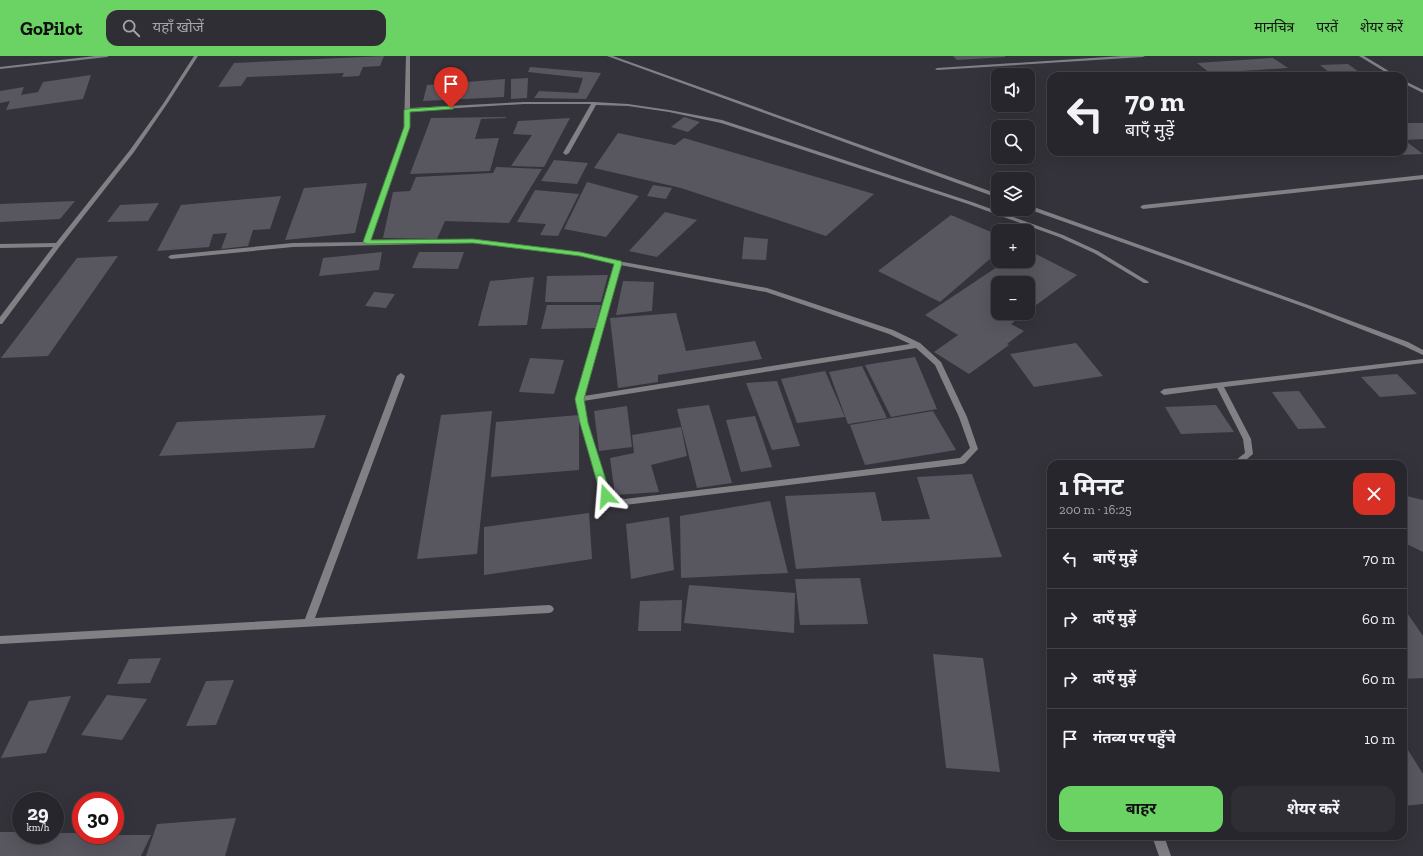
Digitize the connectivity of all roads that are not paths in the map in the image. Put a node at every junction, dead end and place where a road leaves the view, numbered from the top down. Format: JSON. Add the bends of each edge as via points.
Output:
{"nodes":[{"id":1,"x":107,"y":56,"type":"edge"},
{"id":2,"x":196,"y":56,"type":"edge"},
{"id":3,"x":408,"y":56,"type":"edge"},
{"id":4,"x":609,"y":56,"type":"edge"},
{"id":5,"x":1143,"y":56,"type":"edge"},
{"id":6,"x":1361,"y":56,"type":"edge"},
{"id":7,"x":0,"y":68,"type":"edge"},
{"id":8,"x":937,"y":69,"type":"dead end"},
{"id":9,"x":1388,"y":72,"type":"edge"},
{"id":10,"x":1407,"y":83,"type":"edge"},
{"id":11,"x":1423,"y":92,"type":"edge"},
{"id":12,"x":594,"y":103,"type":"junction"},
{"id":13,"x":407,"y":110,"type":"junction"},
{"id":14,"x":566,"y":153,"type":"dead end"},
{"id":15,"x":1423,"y":177,"type":"edge"},
{"id":16,"x":991,"y":193,"type":"edge"},
{"id":17,"x":1143,"y":207,"type":"dead end"},
{"id":18,"x":1035,"y":209,"type":"edge"},
{"id":19,"x":367,"y":242,"type":"junction"},
{"id":20,"x":58,"y":245,"type":"junction"},
{"id":21,"x":0,"y":246,"type":"edge"},
{"id":22,"x":171,"y":257,"type":"dead end"},
{"id":23,"x":618,"y":263,"type":"junction"},
{"id":24,"x":1146,"y":282,"type":"dead end"},
{"id":25,"x":1,"y":320,"type":"edge"},
{"id":26,"x":918,"y":345,"type":"junction"},
{"id":27,"x":1423,"y":353,"type":"edge"},
{"id":28,"x":1423,"y":361,"type":"edge"},
{"id":29,"x":401,"y":376,"type":"dead end"},
{"id":30,"x":1220,"y":386,"type":"junction"},
{"id":31,"x":1164,"y":392,"type":"dead end"},
{"id":32,"x":579,"y":399,"type":"junction"},
{"id":33,"x":1241,"y":460,"type":"edge"},
{"id":34,"x":549,"y":610,"type":"dead end"},
{"id":35,"x":308,"y":623,"type":"junction"},
{"id":36,"x":0,"y":640,"type":"edge"},
{"id":37,"x":1159,"y":840,"type":"edge"},
{"id":38,"x":1165,"y":856,"type":"edge"}],
"edges":[{"from":1,"to":7,"type":"street"},
{"from":2,"to":20,"type":"street","via":[[132,151]]},
{"from":3,"to":13,"type":"street"},
{"from":4,"to":16,"type":"street"},
{"from":5,"to":8,"type":"street"},
{"from":6,"to":9,"type":"street"},
{"from":10,"to":11,"type":"street"},
{"from":12,"to":13,"type":"street","via":[[524,103]]},
{"from":12,"to":14,"type":"street"},
{"from":12,"to":24,"type":"street","via":[[634,106],[722,122],[970,203],[1068,239],[1096,252]]},
{"from":13,"to":19,"type":"street","via":[[407,127]]},
{"from":15,"to":17,"type":"street"},
{"from":18,"to":27,"type":"street","via":[[1309,307]]},
{"from":19,"to":22,"type":"street","via":[[293,245]]},
{"from":19,"to":23,"type":"street","via":[[473,241],[580,254]]},
{"from":20,"to":21,"type":"street"},
{"from":20,"to":25,"type":"street"},
{"from":23,"to":26,"type":"street","via":[[767,290],[891,332]]},
{"from":23,"to":32,"type":"street"},
{"from":26,"to":32,"type":"street"},
{"from":26,"to":32,"type":"street","via":[[938,364],[963,418],[974,449],[962,461],[625,502],[606,496]]},
{"from":28,"to":30,"type":"street"},
{"from":29,"to":35,"type":"street"},
{"from":30,"to":31,"type":"street"},
{"from":30,"to":33,"type":"street","via":[[1247,439],[1249,454]]},
{"from":34,"to":35,"type":"street"},
{"from":35,"to":36,"type":"street"},
{"from":37,"to":38,"type":"street"}]}
